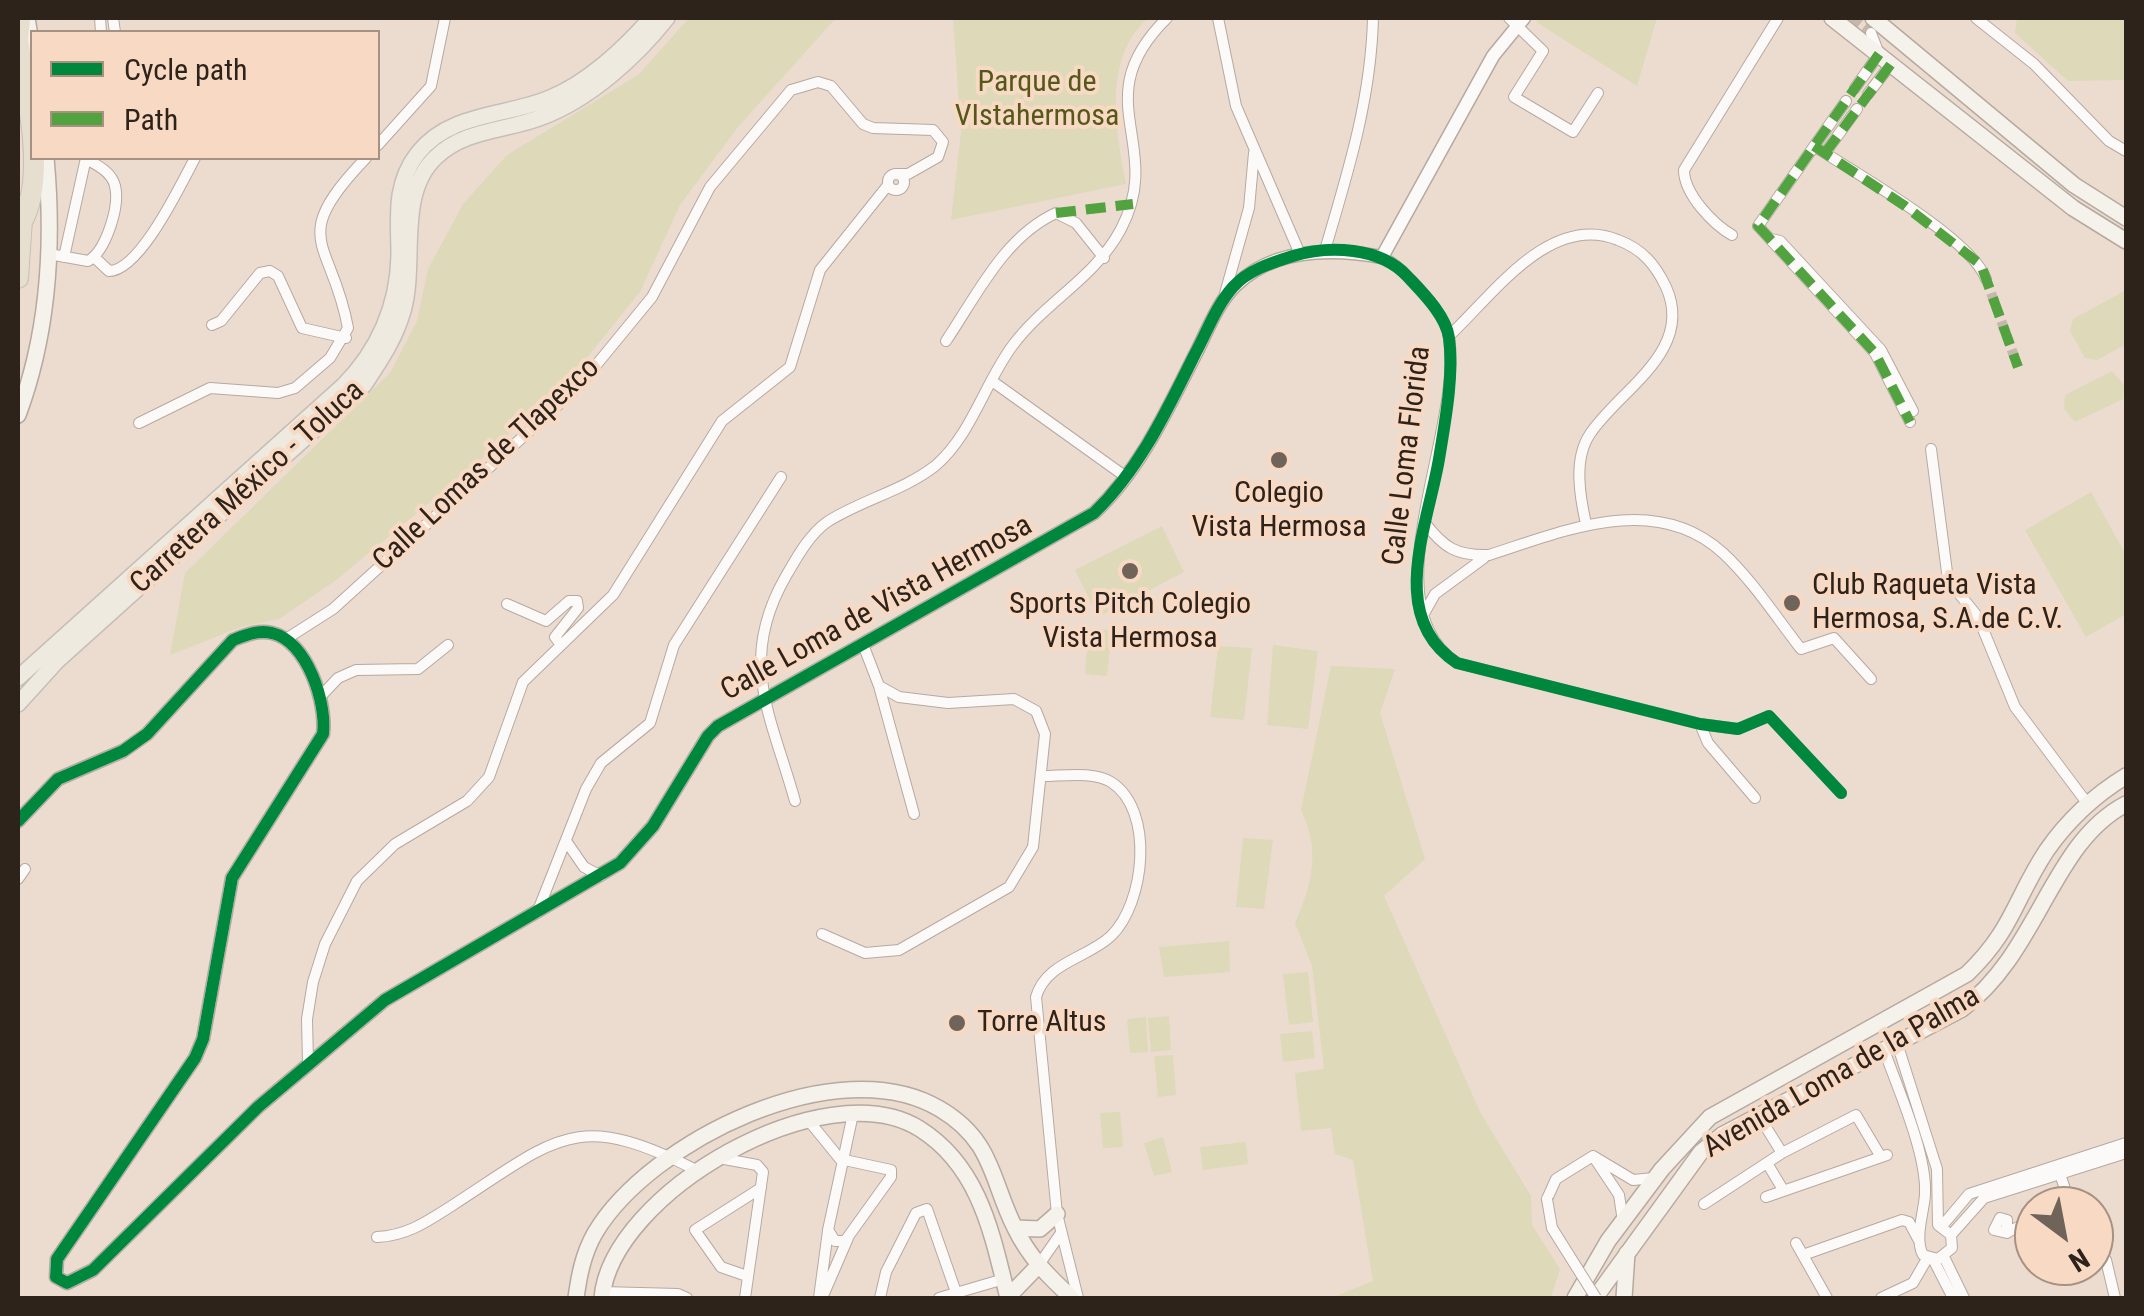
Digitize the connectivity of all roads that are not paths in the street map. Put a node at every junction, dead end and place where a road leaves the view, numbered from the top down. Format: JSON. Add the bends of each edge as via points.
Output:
{"nodes":[{"id":1,"x":23,"y":18,"type":"edge"},
{"id":2,"x":445,"y":18,"type":"edge"},
{"id":3,"x":650,"y":18,"type":"edge"},
{"id":4,"x":667,"y":18,"type":"edge"},
{"id":5,"x":1166,"y":18,"type":"edge"},
{"id":6,"x":1218,"y":18,"type":"edge"},
{"id":7,"x":1373,"y":18,"type":"edge"},
{"id":8,"x":1778,"y":18,"type":"edge"},
{"id":9,"x":1832,"y":18,"type":"edge"},
{"id":10,"x":1976,"y":18,"type":"edge"},
{"id":11,"x":1516,"y":20,"type":"edge"},
{"id":12,"x":1872,"y":25,"type":"edge"},
{"id":13,"x":18,"y":40,"type":"edge"},
{"id":14,"x":1885,"y":59,"type":"junction"},
{"id":15,"x":18,"y":74,"type":"edge"},
{"id":16,"x":1855,"y":88,"type":"dead end"},
{"id":17,"x":1598,"y":93,"type":"dead end"},
{"id":18,"x":1868,"y":94,"type":"dead end"},
{"id":19,"x":1846,"y":101,"type":"dead end"},
{"id":20,"x":1858,"y":109,"type":"dead end"},
{"id":21,"x":24,"y":134,"type":"edge"},
{"id":22,"x":380,"y":144,"type":"edge"},
{"id":23,"x":1254,"y":147,"type":"junction"},
{"id":24,"x":1820,"y":150,"type":"junction"},
{"id":25,"x":2126,"y":151,"type":"edge"},
{"id":26,"x":2007,"y":158,"type":"junction"},
{"id":27,"x":46,"y":160,"type":"edge"},
{"id":28,"x":85,"y":160,"type":"edge"},
{"id":29,"x":90,"y":160,"type":"edge"},
{"id":30,"x":194,"y":160,"type":"edge"},
{"id":31,"x":364,"y":160,"type":"edge"},
{"id":32,"x":2126,"y":218,"type":"edge"},
{"id":33,"x":2126,"y":232,"type":"edge"},
{"id":34,"x":1732,"y":235,"type":"dead end"},
{"id":35,"x":2126,"y":241,"type":"edge"},
{"id":36,"x":1325,"y":250,"type":"junction"},
{"id":37,"x":1300,"y":254,"type":"junction"},
{"id":38,"x":56,"y":255,"type":"junction"},
{"id":39,"x":1382,"y":257,"type":"junction"},
{"id":40,"x":94,"y":258,"type":"junction"},
{"id":41,"x":1104,"y":258,"type":"junction"},
{"id":42,"x":18,"y":278,"type":"edge"},
{"id":43,"x":1986,"y":280,"type":"tunnel mouth"},
{"id":44,"x":1222,"y":301,"type":"junction"},
{"id":45,"x":212,"y":325,"type":"dead end"},
{"id":46,"x":1449,"y":336,"type":"junction"},
{"id":47,"x":346,"y":338,"type":"junction"},
{"id":48,"x":946,"y":342,"type":"dead end"},
{"id":49,"x":992,"y":381,"type":"junction"},
{"id":50,"x":18,"y":415,"type":"edge"},
{"id":51,"x":1911,"y":417,"type":"dead end"},
{"id":52,"x":139,"y":422,"type":"dead end"},
{"id":53,"x":1931,"y":449,"type":"dead end"},
{"id":54,"x":781,"y":477,"type":"dead end"},
{"id":55,"x":1126,"y":477,"type":"junction"},
{"id":56,"x":1425,"y":522,"type":"junction"},
{"id":57,"x":1586,"y":524,"type":"junction"},
{"id":58,"x":1490,"y":555,"type":"junction"},
{"id":59,"x":508,"y":604,"type":"dead end"},
{"id":60,"x":1422,"y":618,"type":"junction"},
{"id":61,"x":286,"y":639,"type":"junction"},
{"id":62,"x":448,"y":645,"type":"dead end"},
{"id":63,"x":561,"y":645,"type":"junction"},
{"id":64,"x":864,"y":646,"type":"junction"},
{"id":65,"x":18,"y":678,"type":"edge"},
{"id":66,"x":1871,"y":680,"type":"dead end"},
{"id":67,"x":879,"y":686,"type":"junction"},
{"id":68,"x":320,"y":697,"type":"junction"},
{"id":69,"x":766,"y":699,"type":"junction"},
{"id":70,"x":18,"y":704,"type":"edge"},
{"id":71,"x":1700,"y":724,"type":"junction"},
{"id":72,"x":1042,"y":776,"type":"junction"},
{"id":73,"x":2126,"y":776,"type":"edge"},
{"id":74,"x":1841,"y":793,"type":"dead end"},
{"id":75,"x":1755,"y":798,"type":"dead end"},
{"id":76,"x":795,"y":801,"type":"dead end"},
{"id":77,"x":2087,"y":804,"type":"junction"},
{"id":78,"x":2126,"y":804,"type":"edge"},
{"id":79,"x":914,"y":814,"type":"dead end"},
{"id":80,"x":18,"y":821,"type":"edge"},
{"id":81,"x":566,"y":840,"type":"junction"},
{"id":82,"x":602,"y":876,"type":"junction"},
{"id":83,"x":536,"y":914,"type":"junction"},
{"id":84,"x":2006,"y":929,"type":"junction"},
{"id":85,"x":822,"y":934,"type":"dead end"},
{"id":86,"x":2025,"y":940,"type":"junction"},
{"id":87,"x":1890,"y":1047,"type":"junction"},
{"id":88,"x":308,"y":1063,"type":"junction"},
{"id":89,"x":1897,"y":1085,"type":"junction"},
{"id":90,"x":1914,"y":1099,"type":"junction"},
{"id":91,"x":1740,"y":1100,"type":"junction"},
{"id":92,"x":853,"y":1114,"type":"junction"},
{"id":93,"x":1710,"y":1117,"type":"junction"},
{"id":94,"x":903,"y":1119,"type":"junction"},
{"id":95,"x":1754,"y":1119,"type":"junction"},
{"id":96,"x":810,"y":1121,"type":"junction"},
{"id":97,"x":1722,"y":1136,"type":"junction"},
{"id":98,"x":1928,"y":1141,"type":"junction"},
{"id":99,"x":1914,"y":1143,"type":"junction"},
{"id":100,"x":979,"y":1144,"type":"junction"},
{"id":101,"x":2122,"y":1150,"type":"edge"},
{"id":102,"x":1782,"y":1154,"type":"junction"},
{"id":103,"x":669,"y":1156,"type":"junction"},
{"id":104,"x":1593,"y":1156,"type":"junction"},
{"id":105,"x":718,"y":1158,"type":"junction"},
{"id":106,"x":840,"y":1159,"type":"junction"},
{"id":107,"x":1767,"y":1163,"type":"junction"},
{"id":108,"x":1577,"y":1167,"type":"junction"},
{"id":109,"x":696,"y":1170,"type":"junction"},
{"id":110,"x":2058,"y":1170,"type":"junction"},
{"id":111,"x":1603,"y":1174,"type":"junction"},
{"id":112,"x":1655,"y":1178,"type":"junction"},
{"id":113,"x":1000,"y":1180,"type":"junction"},
{"id":114,"x":2063,"y":1186,"type":"edge"},
{"id":115,"x":761,"y":1188,"type":"junction"},
{"id":116,"x":1782,"y":1188,"type":"junction"},
{"id":117,"x":978,"y":1192,"type":"junction"},
{"id":118,"x":1766,"y":1197,"type":"dead end"},
{"id":119,"x":1981,"y":1198,"type":"junction"},
{"id":120,"x":1006,"y":1204,"type":"junction"},
{"id":121,"x":1704,"y":1204,"type":"dead end"},
{"id":122,"x":983,"y":1209,"type":"junction"},
{"id":123,"x":1057,"y":1214,"type":"junction"},
{"id":124,"x":1623,"y":1221,"type":"junction"},
{"id":125,"x":1942,"y":1226,"type":"junction"},
{"id":126,"x":1014,"y":1228,"type":"junction"},
{"id":127,"x":2014,"y":1229,"type":"edge"},
{"id":128,"x":828,"y":1230,"type":"junction"},
{"id":129,"x":1061,"y":1232,"type":"junction"},
{"id":130,"x":2007,"y":1233,"type":"dead end"},
{"id":131,"x":1952,"y":1235,"type":"junction"},
{"id":132,"x":377,"y":1237,"type":"dead end"},
{"id":133,"x":848,"y":1238,"type":"junction"},
{"id":134,"x":1918,"y":1239,"type":"junction"},
{"id":135,"x":1796,"y":1243,"type":"dead end"},
{"id":136,"x":1628,"y":1250,"type":"junction"},
{"id":137,"x":1803,"y":1255,"type":"junction"},
{"id":138,"x":1935,"y":1258,"type":"junction"},
{"id":139,"x":1038,"y":1266,"type":"junction"},
{"id":140,"x":747,"y":1276,"type":"junction"},
{"id":141,"x":1004,"y":1279,"type":"junction"},
{"id":142,"x":602,"y":1295,"type":"edge"},
{"id":143,"x":957,"y":1296,"type":"edge"},
{"id":144,"x":576,"y":1298,"type":"edge"},
{"id":145,"x":687,"y":1298,"type":"edge"},
{"id":146,"x":745,"y":1298,"type":"edge"},
{"id":147,"x":821,"y":1298,"type":"edge"},
{"id":148,"x":880,"y":1298,"type":"edge"},
{"id":149,"x":939,"y":1298,"type":"edge"},
{"id":150,"x":1008,"y":1298,"type":"edge"},
{"id":151,"x":1075,"y":1298,"type":"edge"},
{"id":152,"x":1575,"y":1298,"type":"edge"},
{"id":153,"x":1595,"y":1298,"type":"edge"},
{"id":154,"x":1624,"y":1298,"type":"edge"},
{"id":155,"x":1827,"y":1298,"type":"edge"},
{"id":156,"x":1881,"y":1298,"type":"edge"},
{"id":157,"x":1953,"y":1298,"type":"edge"},
{"id":158,"x":1964,"y":1298,"type":"edge"}],
"edges":[{"from":1,"to":13,"type":"highway"},
{"from":2,"to":22,"type":"street","via":[[431,86]]},
{"from":3,"to":65,"type":"main road","name":"Carretera México - Toluca","via":[[562,93],[452,126],[431,139],[399,194],[394,296],[367,359]]},
{"from":4,"to":70,"type":"main road","name":"Carretera México - Toluca","via":[[574,102],[541,118],[468,136],[433,158],[413,204],[404,309],[391,345],[364,385],[57,661]]},
{"from":5,"to":41,"type":"street","via":[[1130,74],[1126,118],[1139,163],[1137,184]]},
{"from":6,"to":23,"type":"street","via":[[1231,89]]},
{"from":7,"to":36,"type":"street","via":[[1360,132]]},
{"from":8,"to":34,"type":"street","via":[[1684,170],[1709,217]]},
{"from":9,"to":14,"type":"main road"},
{"from":10,"to":25,"type":"street"},
{"from":11,"to":17,"type":"street","via":[[1543,51],[1514,96],[1573,132]]},
{"from":11,"to":39,"type":"street"},
{"from":12,"to":14,"type":"street"},
{"from":12,"to":32,"type":"main road","via":[[2074,185]]},
{"from":13,"to":21,"type":"highway"},
{"from":14,"to":16,"type":"street"},
{"from":14,"to":18,"type":"street"},
{"from":14,"to":26,"type":"main road"},
{"from":15,"to":21,"type":"highway"},
{"from":19,"to":24,"type":"street"},
{"from":20,"to":24,"type":"street"},
{"from":21,"to":42,"type":"highway"},
{"from":23,"to":37,"type":"street"},
{"from":23,"to":44,"type":"street","via":[[1249,208]]},
{"from":24,"to":43,"type":"street","via":[[1959,245],[1981,265]]},
{"from":24,"to":51,"type":"street","via":[[1758,226],[1875,354]]},
{"from":26,"to":33,"type":"main road"},
{"from":26,"to":35,"type":"main road"},
{"from":27,"to":38,"type":"main road"},
{"from":28,"to":38,"type":"street"},
{"from":29,"to":40,"type":"street","via":[[115,186],[116,200]]},
{"from":30,"to":40,"type":"street","via":[[154,233],[120,269],[109,271]]},
{"from":31,"to":47,"type":"street","via":[[322,219],[321,249],[346,317]]},
{"from":36,"to":37,"type":"street","name":"Calle Loma de Vista Hermosa"},
{"from":36,"to":39,"type":"street","name":"Calle Loma de Vista Hermosa"},
{"from":37,"to":44,"type":"street","name":"Calle Loma de Vista Hermosa","via":[[1246,276]]},
{"from":38,"to":40,"type":"street"},
{"from":38,"to":50,"type":"main road"},
{"from":39,"to":46,"type":"street","name":"Calle Loma Florida","via":[[1422,292]]},
{"from":41,"to":48,"type":"street","via":[[1076,224],[1056,213],[1038,222],[1006,251]]},
{"from":41,"to":49,"type":"street","via":[[1021,336]]},
{"from":44,"to":55,"type":"street","name":"Calle Loma de Vista Hermosa"},
{"from":45,"to":47,"type":"street","via":[[260,272],[270,271],[302,328]]},
{"from":46,"to":56,"type":"street","name":"Calle Loma Florida","via":[[1439,459]]},
{"from":46,"to":57,"type":"street","via":[[1559,239],[1597,233],[1650,260],[1670,296],[1667,342],[1589,434],[1580,474]]},
{"from":47,"to":52,"type":"street","via":[[307,381],[278,392],[210,388]]},
{"from":49,"to":55,"type":"street"},
{"from":49,"to":69,"type":"street","via":[[936,465],[811,537],[762,622],[758,666]]},
{"from":53,"to":77,"type":"street","via":[[1948,580],[1978,617],[2015,707]]},
{"from":54,"to":81,"type":"street","via":[[674,644],[650,723],[602,763]]},
{"from":55,"to":64,"type":"street","name":"Calle Loma de Vista Hermosa","via":[[1074,528]]},
{"from":56,"to":58,"type":"street","via":[[1449,550]]},
{"from":56,"to":60,"type":"street","name":"Calle Loma Florida","via":[[1416,561]]},
{"from":57,"to":58,"type":"street"},
{"from":57,"to":66,"type":"street","via":[[1651,520],[1702,538],[1738,568],[1801,649],[1834,638]]},
{"from":58,"to":60,"type":"street","via":[[1454,576]]},
{"from":59,"to":63,"type":"street","via":[[546,621],[577,600],[555,637]]},
{"from":60,"to":71,"type":"street","via":[[1431,639],[1457,663]]},
{"from":61,"to":63,"type":"street","name":"Calle Lomas de Tlapexco","via":[[333,609],[579,386],[652,297],[710,187],[791,90],[831,86],[863,124],[939,134],[938,158],[890,176],[820,270],[790,368],[722,420],[625,578]]},
{"from":61,"to":68,"type":"street"},
{"from":61,"to":80,"type":"street","via":[[252,632],[233,640],[147,734],[58,780]]},
{"from":62,"to":68,"type":"street","via":[[418,669],[356,670]]},
{"from":63,"to":88,"type":"street","name":"Calle Lomas de Tlapexco","via":[[523,682],[490,777],[374,862],[340,909],[312,982]]},
{"from":64,"to":67,"type":"street"},
{"from":64,"to":69,"type":"street","name":"Calle Loma de Vista Hermosa"},
{"from":67,"to":72,"type":"street","via":[[915,701],[1025,703],[1043,723]]},
{"from":67,"to":79,"type":"street"},
{"from":68,"to":88,"type":"street","name":"Calle Loma de Vista Hermosa","via":[[325,718],[315,751],[232,878],[195,1058],[57,1260],[60,1282],[93,1270]]},
{"from":69,"to":76,"type":"street"},
{"from":69,"to":82,"type":"street","name":"Calle Loma de Vista Hermosa","via":[[708,736],[654,826]]},
{"from":71,"to":74,"type":"street","via":[[1738,729],[1770,716]]},
{"from":71,"to":75,"type":"street"},
{"from":72,"to":85,"type":"street","via":[[1033,847],[1009,887],[916,942],[882,954]]},
{"from":72,"to":123,"type":"street","via":[[1110,782],[1138,824],[1139,864],[1122,922],[1110,938],[1050,973],[1036,997]]},
{"from":73,"to":77,"type":"main road","name":"Avenida Loma de la Palma"},
{"from":77,"to":84,"type":"main road","name":"Avenida Loma de la Palma","via":[[2046,851]]},
{"from":78,"to":86,"type":"main road","name":"Avenida Loma de la Palma","via":[[2101,817],[2074,850]]},
{"from":81,"to":82,"type":"street","via":[[584,867]]},
{"from":81,"to":83,"type":"street"},
{"from":82,"to":83,"type":"street","name":"Calle Loma de Vista Hermosa"},
{"from":83,"to":88,"type":"street","name":"Calle Loma de Vista Hermosa","via":[[385,1000]]},
{"from":84,"to":86,"type":"main road"},
{"from":84,"to":91,"type":"main road","name":"Avenida Loma de la Palma","via":[[1996,946],[1946,988]]},
{"from":86,"to":87,"type":"main road","name":"Avenida Loma de la Palma","via":[[1984,992]]},
{"from":87,"to":89,"type":"street"},
{"from":87,"to":90,"type":"street"},
{"from":87,"to":95,"type":"main road","name":"Avenida Loma de la Palma"},
{"from":89,"to":90,"type":"street"},
{"from":89,"to":99,"type":"street"},
{"from":90,"to":98,"type":"street"},
{"from":91,"to":93,"type":"main road","name":"Avenida Loma de la Palma"},
{"from":91,"to":95,"type":"main road","via":[[1737,1117]]},
{"from":92,"to":94,"type":"main road"},
{"from":92,"to":96,"type":"main road"},
{"from":92,"to":106,"type":"street"},
{"from":93,"to":97,"type":"main road","via":[[1723,1124]]},
{"from":93,"to":112,"type":"main road","name":"Avenida Loma de la Palma"},
{"from":94,"to":100,"type":"main road","via":[[918,1118],[964,1152]]},
{"from":94,"to":117,"type":"main road","via":[[958,1160]]},
{"from":95,"to":97,"type":"main road","name":"Avenida Loma de la Palma"},
{"from":95,"to":102,"type":"street"},
{"from":96,"to":105,"type":"main road"},
{"from":96,"to":106,"type":"street"},
{"from":97,"to":136,"type":"main road","name":"Avenida Loma de la Palma","via":[[1676,1182]]},
{"from":98,"to":99,"type":"street"},
{"from":98,"to":125,"type":"street"},
{"from":99,"to":134,"type":"street","via":[[1926,1190]]},
{"from":100,"to":103,"type":"main road","via":[[941,1109],[866,1088],[746,1116]]},
{"from":100,"to":113,"type":"main road"},
{"from":101,"to":110,"type":"street"},
{"from":102,"to":107,"type":"street"},
{"from":102,"to":116,"type":"street","via":[[1856,1115],[1884,1156]]},
{"from":103,"to":109,"type":"street"},
{"from":103,"to":132,"type":"street","via":[[638,1141],[574,1136],[541,1148],[423,1225]]},
{"from":103,"to":144,"type":"main road","via":[[594,1234]]},
{"from":104,"to":108,"type":"street"},
{"from":104,"to":111,"type":"street"},
{"from":104,"to":112,"type":"street","via":[[1633,1180]]},
{"from":105,"to":109,"type":"main road"},
{"from":105,"to":115,"type":"street","via":[[756,1165],[763,1172]]},
{"from":106,"to":128,"type":"street"},
{"from":106,"to":133,"type":"street","via":[[884,1166],[892,1174]]},
{"from":107,"to":116,"type":"street"},
{"from":107,"to":121,"type":"street"},
{"from":108,"to":111,"type":"street"},
{"from":108,"to":153,"type":"street","bridge":true,"via":[[1551,1184],[1547,1198],[1552,1228]]},
{"from":109,"to":142,"type":"main road","via":[[618,1246]]},
{"from":110,"to":114,"type":"street"},
{"from":110,"to":119,"type":"street"},
{"from":111,"to":124,"type":"street","via":[[1618,1194]]},
{"from":112,"to":124,"type":"main road","name":"Avenida Loma de la Palma"},
{"from":113,"to":117,"type":"main road"},
{"from":113,"to":120,"type":"main road"},
{"from":115,"to":140,"type":"street"},
{"from":115,"to":140,"type":"street","via":[[695,1230],[720,1267]]},
{"from":116,"to":118,"type":"street"},
{"from":117,"to":122,"type":"main road"},
{"from":119,"to":125,"type":"street","via":[[1966,1197]]},
{"from":119,"to":131,"type":"street"},
{"from":120,"to":122,"type":"main road"},
{"from":120,"to":126,"type":"main road"},
{"from":122,"to":141,"type":"main road"},
{"from":123,"to":126,"type":"main road","via":[[1040,1229]]},
{"from":123,"to":129,"type":"street"},
{"from":124,"to":152,"type":"main road","name":"Avenida Loma de la Palma"},
{"from":125,"to":131,"type":"street"},
{"from":126,"to":139,"type":"main road"},
{"from":127,"to":130,"type":"street"},
{"from":128,"to":133,"type":"street","via":[[834,1241]]},
{"from":128,"to":147,"type":"street"},
{"from":129,"to":139,"type":"street"},
{"from":129,"to":151,"type":"street"},
{"from":131,"to":138,"type":"street","via":[[1952,1248]]},
{"from":133,"to":147,"type":"street"},
{"from":134,"to":137,"type":"street","via":[[1902,1220]]},
{"from":134,"to":138,"type":"street"},
{"from":135,"to":137,"type":"street"},
{"from":136,"to":153,"type":"main road","name":"Avenida Loma de la Palma"},
{"from":136,"to":154,"type":"main road"},
{"from":137,"to":155,"type":"street"},
{"from":138,"to":156,"type":"street","via":[[1913,1283]]},
{"from":138,"to":157,"type":"street"},
{"from":138,"to":158,"type":"street"},
{"from":139,"to":150,"type":"main road"},
{"from":139,"to":151,"type":"main road"},
{"from":140,"to":146,"type":"street"},
{"from":141,"to":143,"type":"street"},
{"from":141,"to":150,"type":"main road"},
{"from":142,"to":145,"type":"street"},
{"from":143,"to":148,"type":"street","via":[[927,1208],[916,1213],[900,1243]]},
{"from":143,"to":149,"type":"street"}]}
